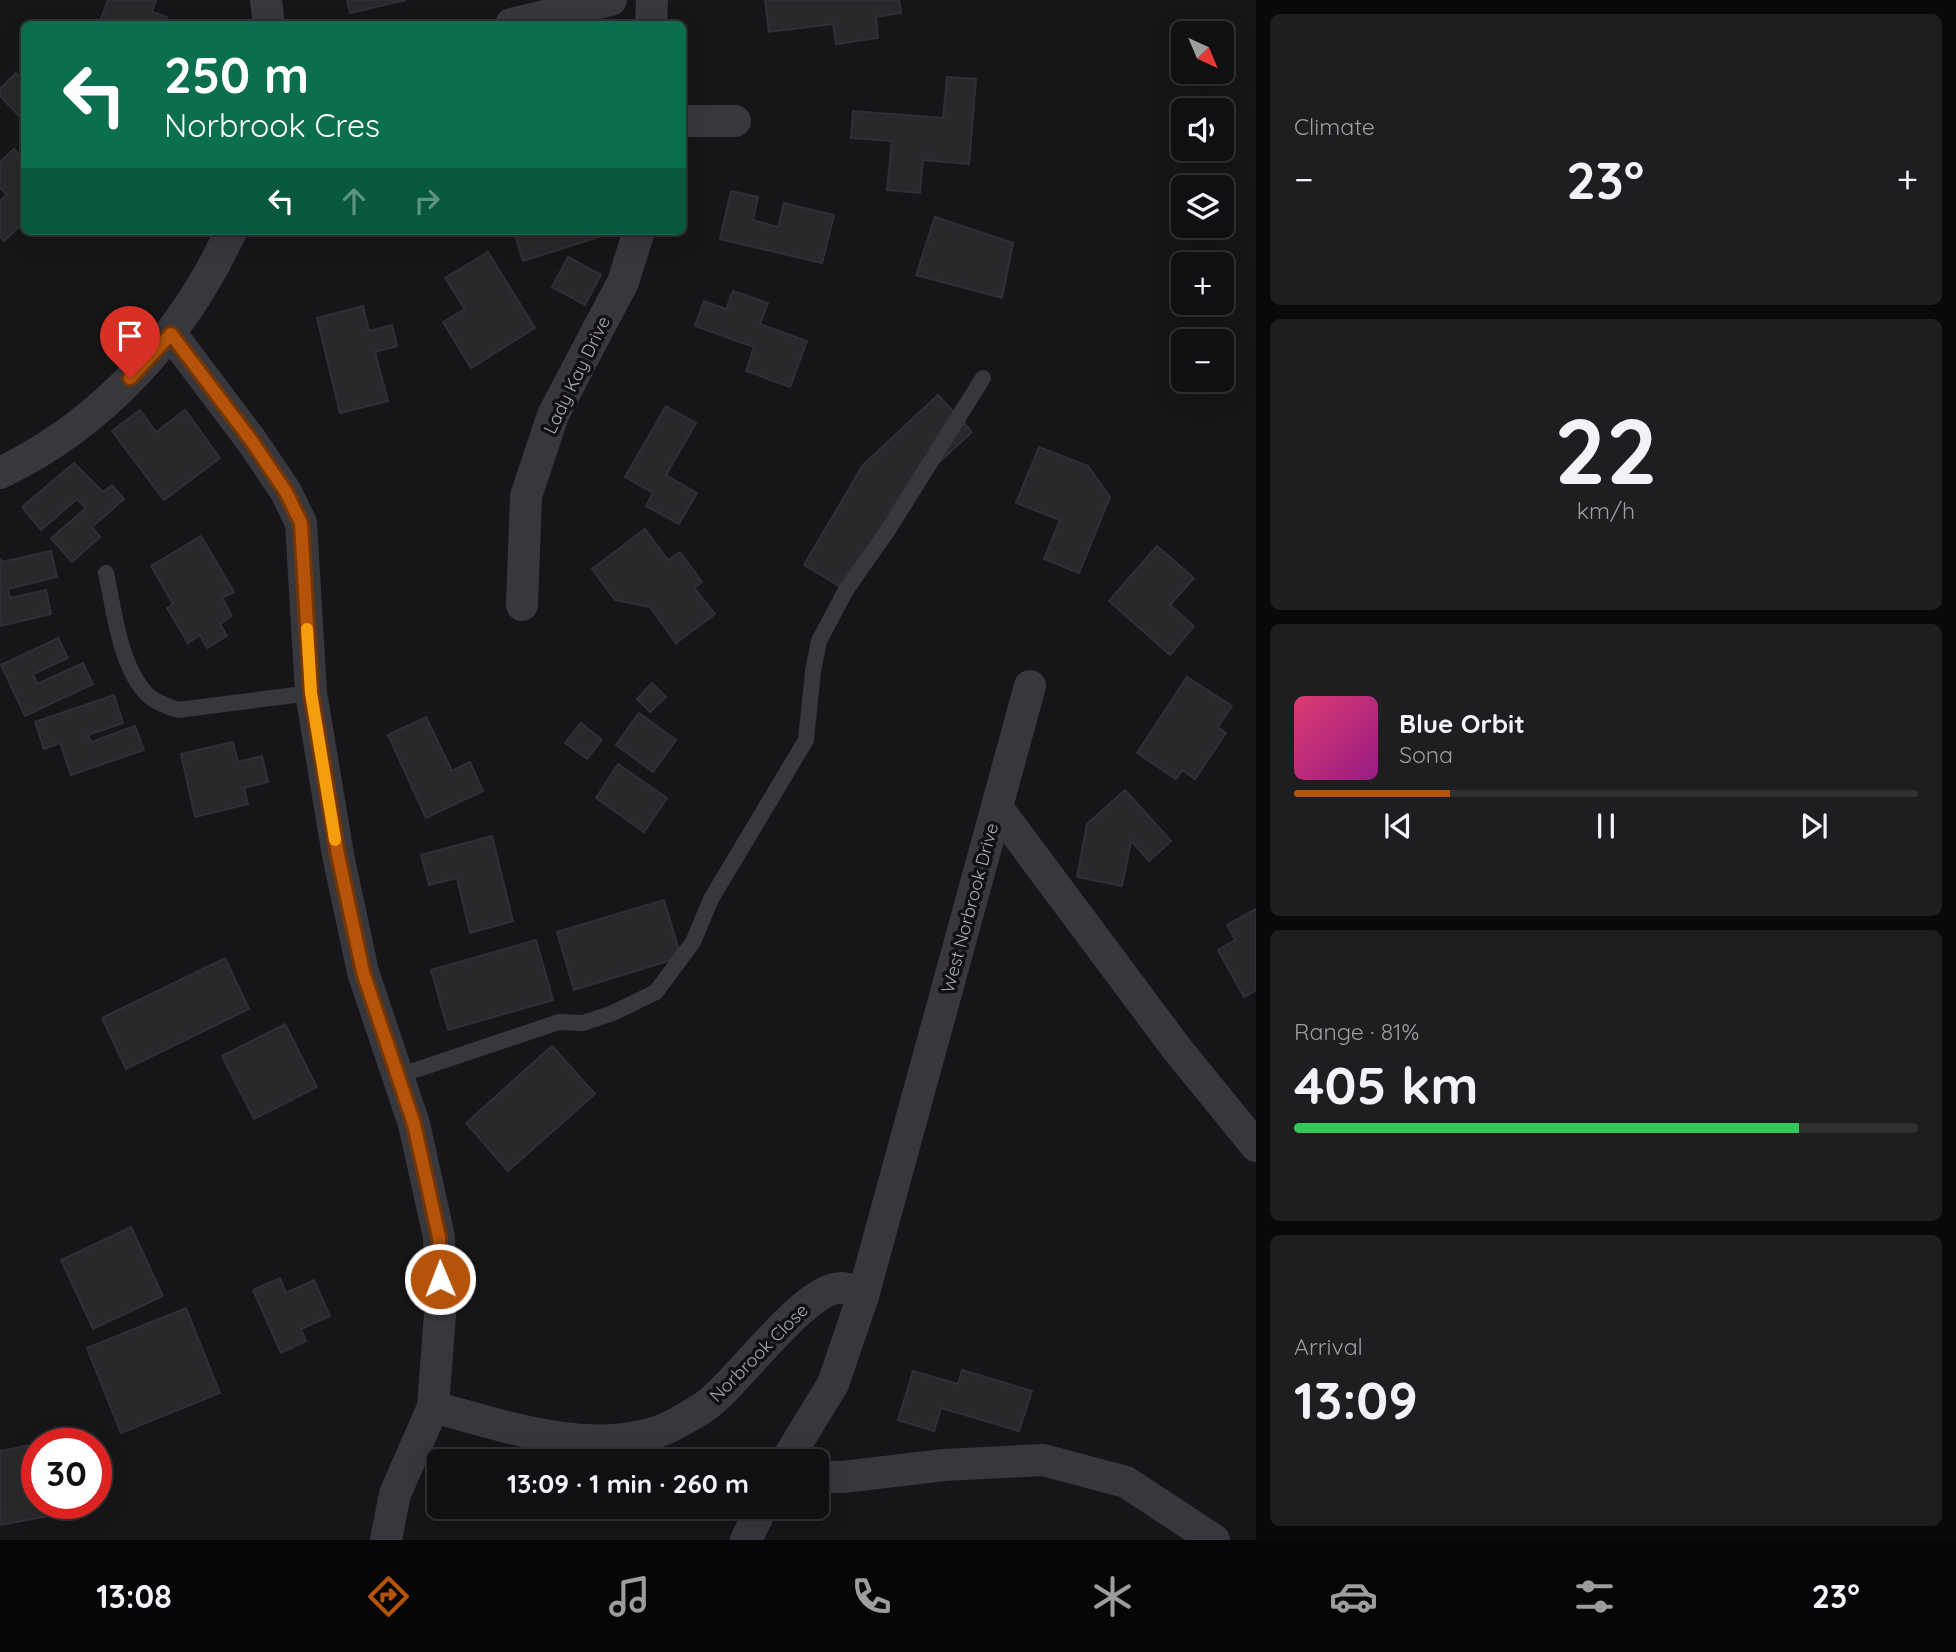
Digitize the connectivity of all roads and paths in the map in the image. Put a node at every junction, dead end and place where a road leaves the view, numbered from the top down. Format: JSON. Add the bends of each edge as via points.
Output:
{"nodes":[{"id":1,"x":266,"y":0,"type":"edge"},
{"id":2,"x":611,"y":0,"type":"edge"},
{"id":3,"x":652,"y":0,"type":"edge"},
{"id":4,"x":269,"y":21,"type":"edge"},
{"id":5,"x":524,"y":21,"type":"edge"},
{"id":6,"x":651,"y":21,"type":"edge"},
{"id":7,"x":686,"y":121,"type":"edge"},
{"id":8,"x":735,"y":121,"type":"dead end"},
{"id":9,"x":229,"y":235,"type":"edge"},
{"id":10,"x":638,"y":235,"type":"edge"},
{"id":11,"x":171,"y":334,"type":"junction"},
{"id":12,"x":983,"y":378,"type":"dead end"},
{"id":13,"x":0,"y":473,"type":"edge"},
{"id":14,"x":106,"y":573,"type":"dead end"},
{"id":15,"x":522,"y":605,"type":"dead end"},
{"id":16,"x":1030,"y":686,"type":"dead end"},
{"id":17,"x":311,"y":693,"type":"junction"},
{"id":18,"x":998,"y":809,"type":"junction"},
{"id":19,"x":398,"y":1076,"type":"junction"},
{"id":20,"x":1256,"y":1146,"type":"edge"},
{"id":21,"x":863,"y":1296,"type":"junction"},
{"id":22,"x":433,"y":1408,"type":"junction"},
{"id":23,"x":793,"y":1449,"type":"edge"},
{"id":24,"x":829,"y":1477,"type":"edge"},
{"id":25,"x":756,"y":1519,"type":"edge"},
{"id":26,"x":386,"y":1540,"type":"edge"},
{"id":27,"x":746,"y":1540,"type":"edge"},
{"id":28,"x":1214,"y":1540,"type":"edge"}],
"edges":[{"from":1,"to":4,"type":"street"},
{"from":2,"to":5,"type":"street"},
{"from":3,"to":6,"type":"street"},
{"from":7,"to":8,"type":"street"},
{"from":9,"to":11,"type":"street"},
{"from":10,"to":15,"type":"street","name":"Lady Kay Drive","via":[[623,282],[553,415],[526,496]]},
{"from":11,"to":13,"type":"street","via":[[66,436]]},
{"from":11,"to":17,"type":"street","via":[[251,440],[301,523]]},
{"from":12,"to":19,"type":"lane","via":[[846,590],[819,641],[806,740],[711,899],[694,942],[656,992],[583,1023],[559,1021]]},
{"from":14,"to":17,"type":"lane","via":[[121,645],[138,683],[162,705],[178,710]]},
{"from":16,"to":18,"type":"street"},
{"from":17,"to":19,"type":"street","via":[[363,972]]},
{"from":18,"to":20,"type":"street","name":"West Norbrook Drive","via":[[1177,1049]]},
{"from":18,"to":21,"type":"street","name":"West Norbrook Drive"},
{"from":19,"to":22,"type":"street","via":[[414,1124],[439,1237],[441,1301]]},
{"from":21,"to":22,"type":"street","name":"Norbrook Close","via":[[843,1288],[806,1304],[706,1406],[659,1432],[614,1441],[547,1437]]},
{"from":21,"to":23,"type":"street","via":[[833,1384]]},
{"from":22,"to":26,"type":"street","via":[[395,1494]]},
{"from":24,"to":28,"type":"street","via":[[1043,1460],[1126,1482]]},
{"from":25,"to":27,"type":"street"}]}
